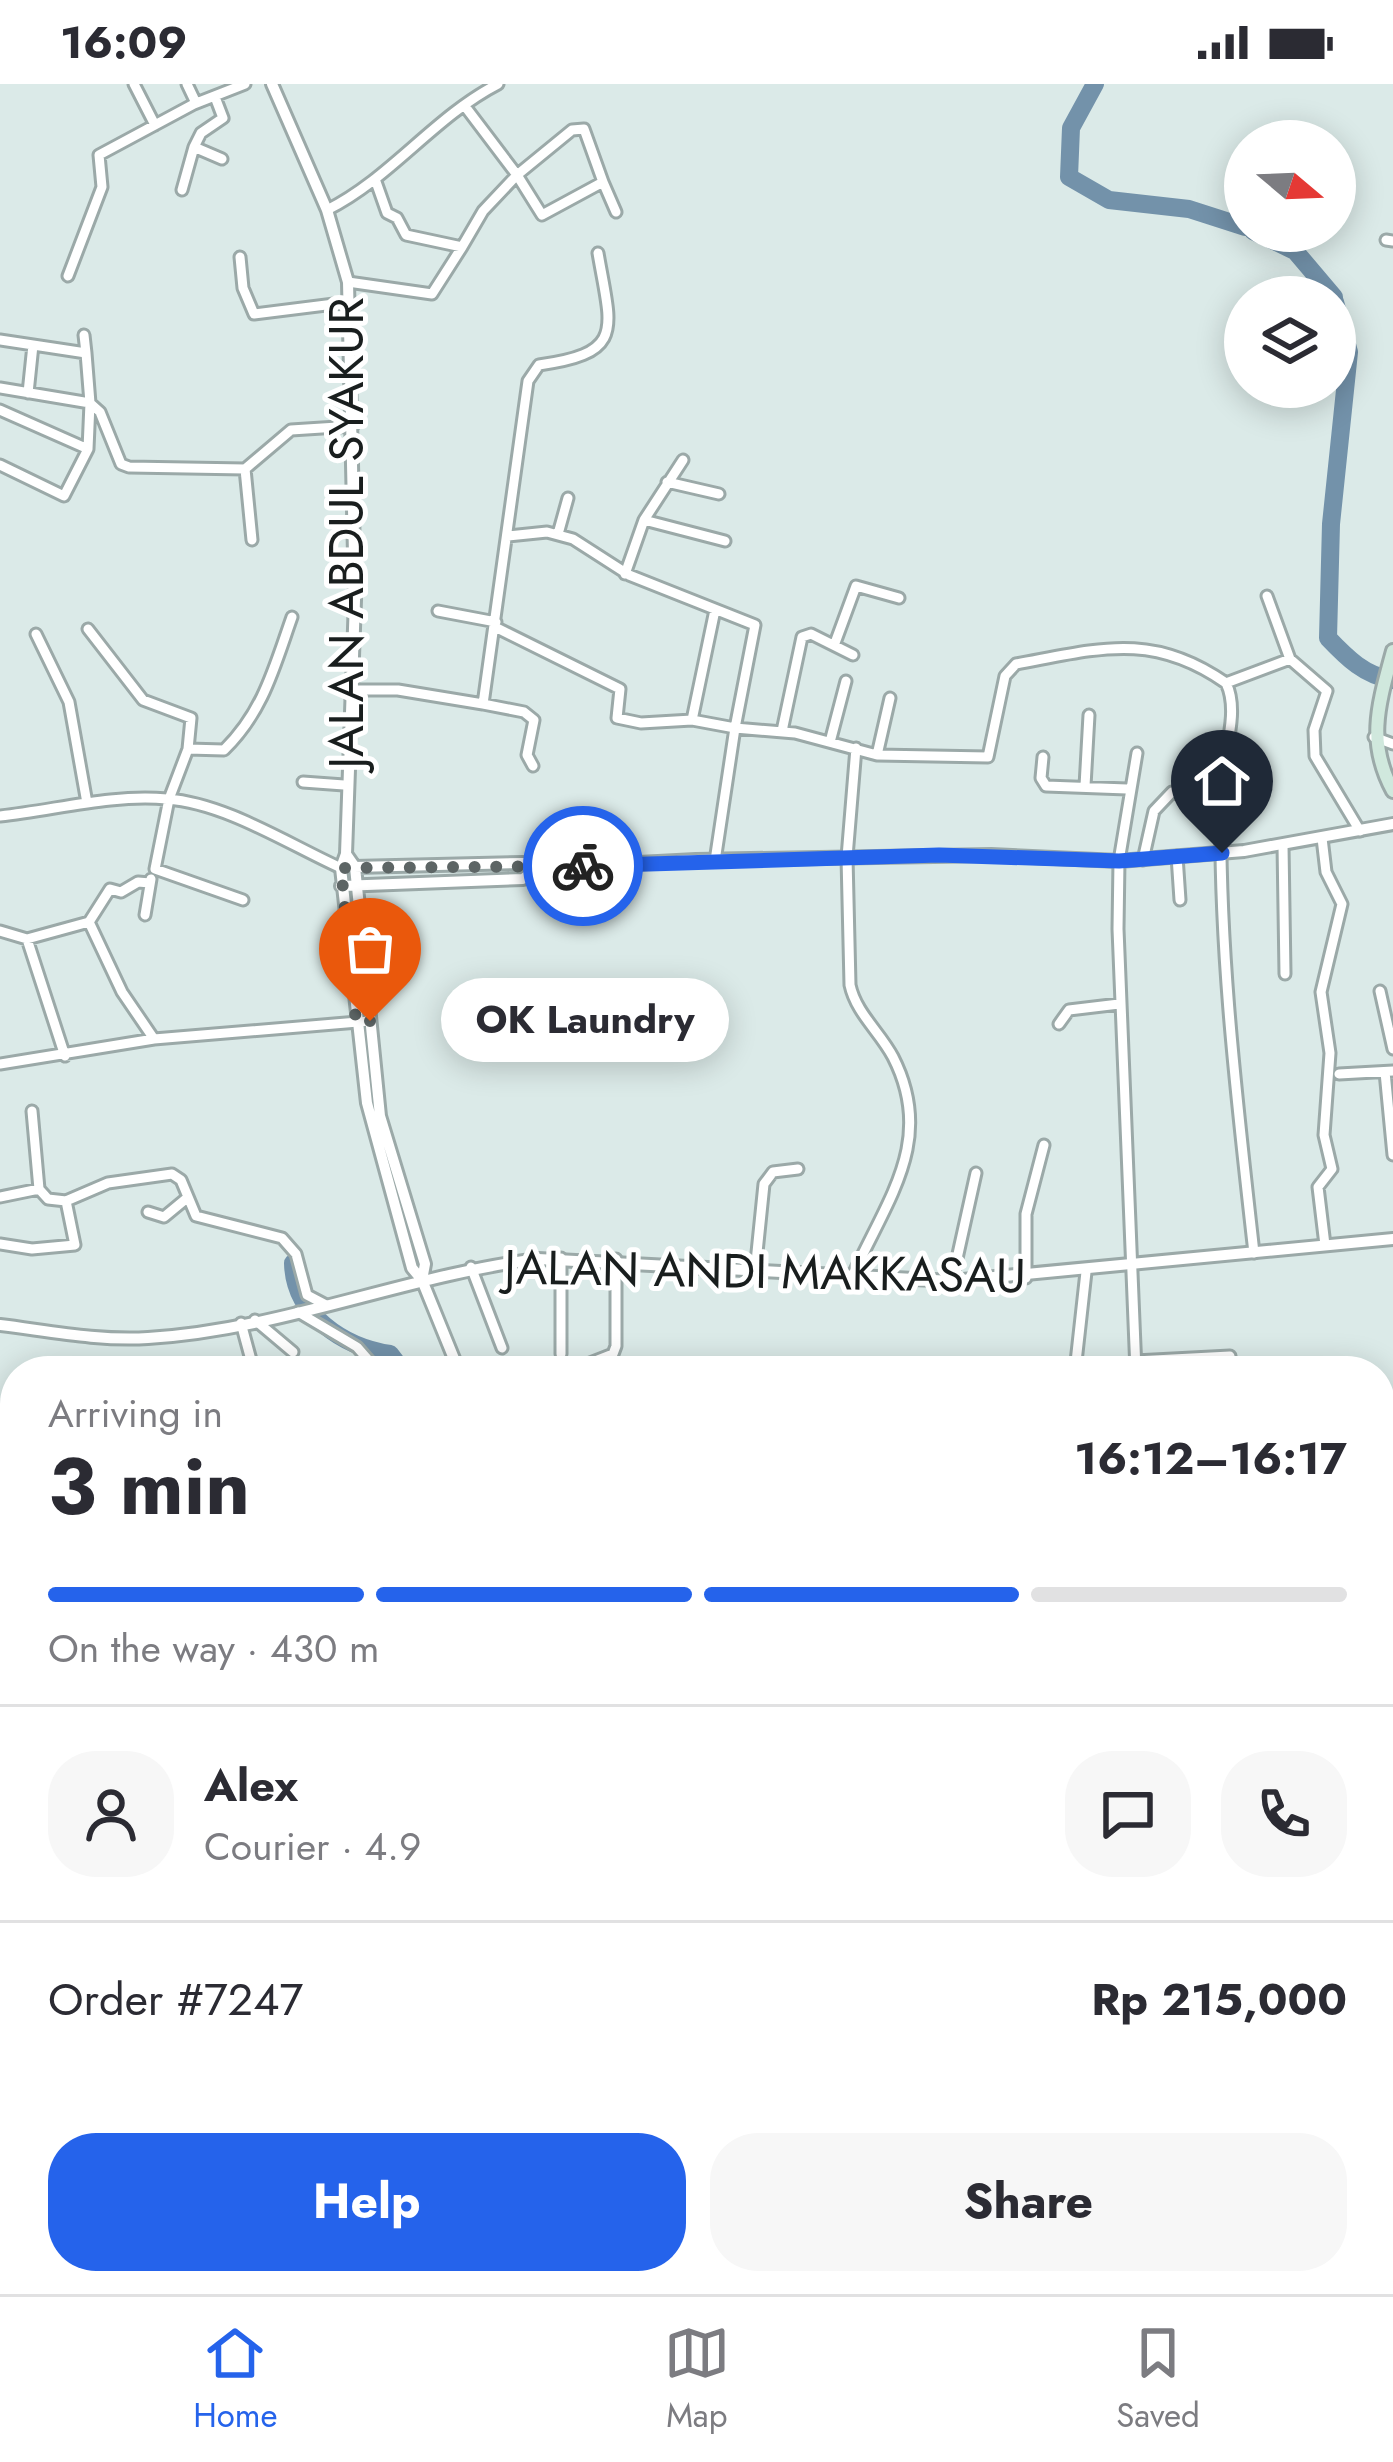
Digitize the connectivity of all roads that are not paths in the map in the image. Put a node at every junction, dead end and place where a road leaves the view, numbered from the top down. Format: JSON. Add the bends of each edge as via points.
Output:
{"nodes":[{"id":1,"x":134,"y":84,"type":"edge"},
{"id":2,"x":187,"y":84,"type":"edge"},
{"id":3,"x":245,"y":84,"type":"edge"},
{"id":4,"x":272,"y":84,"type":"edge"},
{"id":5,"x":489,"y":86,"type":"edge"},
{"id":6,"x":215,"y":97,"type":"junction"},
{"id":7,"x":196,"y":103,"type":"junction"},
{"id":8,"x":464,"y":105,"type":"junction"},
{"id":9,"x":155,"y":125,"type":"junction"},
{"id":10,"x":194,"y":146,"type":"junction"},
{"id":11,"x":222,"y":159,"type":"dead end"},
{"id":12,"x":517,"y":175,"type":"junction"},
{"id":13,"x":375,"y":179,"type":"junction"},
{"id":14,"x":603,"y":182,"type":"junction"},
{"id":15,"x":182,"y":190,"type":"dead end"},
{"id":16,"x":327,"y":210,"type":"junction"},
{"id":17,"x":616,"y":212,"type":"dead end"},
{"id":18,"x":462,"y":247,"type":"junction"},
{"id":19,"x":598,"y":254,"type":"dead end"},
{"id":20,"x":240,"y":257,"type":"dead end"},
{"id":21,"x":68,"y":276,"type":"dead end"},
{"id":22,"x":348,"y":282,"type":"junction"},
{"id":23,"x":350,"y":302,"type":"junction"},
{"id":24,"x":84,"y":334,"type":"dead end"},
{"id":25,"x":0,"y":340,"type":"edge"},
{"id":26,"x":34,"y":345,"type":"junction"},
{"id":27,"x":86,"y":353,"type":"junction"},
{"id":28,"x":0,"y":388,"type":"edge"},
{"id":29,"x":28,"y":392,"type":"junction"},
{"id":30,"x":90,"y":403,"type":"junction"},
{"id":31,"x":0,"y":410,"type":"edge"},
{"id":32,"x":353,"y":426,"type":"junction"},
{"id":33,"x":88,"y":449,"type":"junction"},
{"id":34,"x":682,"y":460,"type":"dead end"},
{"id":35,"x":0,"y":465,"type":"edge"},
{"id":36,"x":245,"y":469,"type":"junction"},
{"id":37,"x":667,"y":482,"type":"junction"},
{"id":38,"x":719,"y":494,"type":"dead end"},
{"id":39,"x":568,"y":498,"type":"dead end"},
{"id":40,"x":644,"y":520,"type":"junction"},
{"id":41,"x":558,"y":534,"type":"junction"},
{"id":42,"x":508,"y":536,"type":"junction"},
{"id":43,"x":252,"y":540,"type":"dead end"},
{"id":44,"x":725,"y":541,"type":"dead end"},
{"id":45,"x":626,"y":574,"type":"junction"},
{"id":46,"x":1267,"y":596,"type":"dead end"},
{"id":47,"x":899,"y":598,"type":"dead end"},
{"id":48,"x":715,"y":610,"type":"junction"},
{"id":49,"x":438,"y":611,"type":"dead end"},
{"id":50,"x":292,"y":617,"type":"dead end"},
{"id":51,"x":495,"y":624,"type":"junction"},
{"id":52,"x":88,"y":628,"type":"dead end"},
{"id":53,"x":37,"y":634,"type":"dead end"},
{"id":54,"x":835,"y":643,"type":"junction"},
{"id":55,"x":1393,"y":651,"type":"edge"},
{"id":56,"x":853,"y":655,"type":"dead end"},
{"id":57,"x":1290,"y":659,"type":"junction"},
{"id":58,"x":846,"y":681,"type":"dead end"},
{"id":59,"x":1226,"y":683,"type":"junction"},
{"id":60,"x":352,"y":690,"type":"junction"},
{"id":61,"x":890,"y":698,"type":"dead end"},
{"id":62,"x":483,"y":704,"type":"junction"},
{"id":63,"x":1089,"y":716,"type":"dead end"},
{"id":64,"x":692,"y":720,"type":"junction"},
{"id":65,"x":735,"y":728,"type":"junction"},
{"id":66,"x":782,"y":731,"type":"junction"},
{"id":67,"x":1374,"y":737,"type":"junction"},
{"id":68,"x":830,"y":742,"type":"junction"},
{"id":69,"x":1393,"y":744,"type":"edge"},
{"id":70,"x":188,"y":749,"type":"junction"},
{"id":71,"x":855,"y":753,"type":"junction"},
{"id":72,"x":1137,"y":753,"type":"dead end"},
{"id":73,"x":878,"y":755,"type":"junction"},
{"id":74,"x":1043,"y":757,"type":"dead end"},
{"id":75,"x":533,"y":766,"type":"dead end"},
{"id":76,"x":303,"y":782,"type":"dead end"},
{"id":77,"x":344,"y":785,"type":"junction"},
{"id":78,"x":1085,"y":786,"type":"junction"},
{"id":79,"x":1127,"y":789,"type":"junction"},
{"id":80,"x":1393,"y":791,"type":"edge"},
{"id":81,"x":1196,"y":797,"type":"dead end"},
{"id":82,"x":169,"y":799,"type":"junction"},
{"id":83,"x":87,"y":802,"type":"junction"},
{"id":84,"x":0,"y":815,"type":"edge"},
{"id":85,"x":1393,"y":824,"type":"edge"},
{"id":86,"x":1360,"y":831,"type":"junction"},
{"id":87,"x":1322,"y":838,"type":"junction"},
{"id":88,"x":1283,"y":845,"type":"junction"},
{"id":89,"x":1222,"y":853,"type":"junction"},
{"id":90,"x":346,"y":854,"type":"junction"},
{"id":91,"x":1177,"y":856,"type":"junction"},
{"id":92,"x":848,"y":857,"type":"junction"},
{"id":93,"x":715,"y":860,"type":"junction"},
{"id":94,"x":1143,"y":860,"type":"junction"},
{"id":95,"x":1119,"y":861,"type":"junction"},
{"id":96,"x":356,"y":867,"type":"junction"},
{"id":97,"x":155,"y":868,"type":"junction"},
{"id":98,"x":341,"y":868,"type":"junction"},
{"id":99,"x":534,"y":870,"type":"junction"},
{"id":100,"x":150,"y":883,"type":"junction"},
{"id":101,"x":341,"y":886,"type":"junction"},
{"id":102,"x":358,"y":886,"type":"junction"},
{"id":103,"x":243,"y":899,"type":"dead end"},
{"id":104,"x":1180,"y":900,"type":"dead end"},
{"id":105,"x":145,"y":915,"type":"dead end"},
{"id":106,"x":89,"y":922,"type":"junction"},
{"id":107,"x":0,"y":932,"type":"edge"},
{"id":108,"x":27,"y":939,"type":"junction"},
{"id":109,"x":1285,"y":974,"type":"dead end"},
{"id":110,"x":1380,"y":991,"type":"dead end"},
{"id":111,"x":1119,"y":1004,"type":"junction"},
{"id":112,"x":1384,"y":1007,"type":"junction"},
{"id":113,"x":363,"y":1021,"type":"junction"},
{"id":114,"x":1393,"y":1021,"type":"edge"},
{"id":115,"x":1059,"y":1024,"type":"dead end"},
{"id":116,"x":154,"y":1040,"type":"junction"},
{"id":117,"x":1393,"y":1049,"type":"edge"},
{"id":118,"x":65,"y":1057,"type":"junction"},
{"id":119,"x":0,"y":1064,"type":"edge"},
{"id":120,"x":1389,"y":1071,"type":"edge"},
{"id":121,"x":1339,"y":1074,"type":"dead end"},
{"id":122,"x":32,"y":1111,"type":"dead end"},
{"id":123,"x":1044,"y":1145,"type":"dead end"},
{"id":124,"x":1393,"y":1155,"type":"edge"},
{"id":125,"x":798,"y":1169,"type":"dead end"},
{"id":126,"x":976,"y":1172,"type":"dead end"},
{"id":127,"x":39,"y":1189,"type":"junction"},
{"id":128,"x":0,"y":1197,"type":"edge"},
{"id":129,"x":183,"y":1200,"type":"junction"},
{"id":130,"x":66,"y":1202,"type":"junction"},
{"id":131,"x":148,"y":1212,"type":"dead end"},
{"id":132,"x":1393,"y":1239,"type":"edge"},
{"id":133,"x":0,"y":1244,"type":"edge"},
{"id":134,"x":1324,"y":1245,"type":"junction"},
{"id":135,"x":1254,"y":1253,"type":"junction"},
{"id":136,"x":561,"y":1258,"type":"junction"},
{"id":137,"x":616,"y":1259,"type":"junction"},
{"id":138,"x":471,"y":1267,"type":"junction"},
{"id":139,"x":1130,"y":1268,"type":"junction"},
{"id":140,"x":755,"y":1272,"type":"junction"},
{"id":141,"x":1086,"y":1272,"type":"junction"},
{"id":142,"x":1026,"y":1278,"type":"junction"},
{"id":143,"x":851,"y":1279,"type":"junction"},
{"id":144,"x":422,"y":1280,"type":"junction"},
{"id":145,"x":952,"y":1281,"type":"junction"},
{"id":146,"x":311,"y":1309,"type":"junction"},
{"id":147,"x":255,"y":1320,"type":"junction"},
{"id":148,"x":241,"y":1323,"type":"junction"},
{"id":149,"x":0,"y":1325,"type":"edge"},
{"id":150,"x":502,"y":1348,"type":"dead end"},
{"id":151,"x":293,"y":1352,"type":"dead end"},
{"id":152,"x":560,"y":1354,"type":"dead end"},
{"id":153,"x":250,"y":1356,"type":"edge"},
{"id":154,"x":365,"y":1356,"type":"edge"},
{"id":155,"x":453,"y":1356,"type":"edge"},
{"id":156,"x":608,"y":1356,"type":"edge"},
{"id":157,"x":1077,"y":1356,"type":"edge"},
{"id":158,"x":1135,"y":1356,"type":"edge"}],
"edges":[{"from":1,"to":9,"type":"street"},
{"from":2,"to":7,"type":"street"},
{"from":3,"to":6,"type":"street"},
{"from":4,"to":16,"type":"street","name":"JALAN ABDUL SYAKUR"},
{"from":5,"to":8,"type":"street"},
{"from":6,"to":7,"type":"street"},
{"from":6,"to":10,"type":"street","via":[[223,118]]},
{"from":7,"to":9,"type":"street"},
{"from":8,"to":12,"type":"street"},
{"from":8,"to":13,"type":"street"},
{"from":9,"to":21,"type":"street","via":[[99,155],[102,187]]},
{"from":10,"to":11,"type":"street"},
{"from":10,"to":15,"type":"street"},
{"from":12,"to":14,"type":"street","via":[[542,215]]},
{"from":12,"to":14,"type":"street","via":[[580,128]]},
{"from":12,"to":18,"type":"street"},
{"from":13,"to":16,"type":"street"},
{"from":13,"to":18,"type":"street","via":[[406,235]]},
{"from":14,"to":17,"type":"street"},
{"from":16,"to":22,"type":"street","name":"JALAN ABDUL SYAKUR"},
{"from":18,"to":22,"type":"street","via":[[432,294]]},
{"from":19,"to":42,"type":"street","via":[[605,340],[590,355],[539,364],[531,374]]},
{"from":20,"to":23,"type":"street","via":[[254,314]]},
{"from":22,"to":23,"type":"street","name":"JALAN ABDUL SYAKUR"},
{"from":23,"to":32,"type":"street","name":"JALAN ABDUL SYAKUR"},
{"from":24,"to":27,"type":"street"},
{"from":25,"to":26,"type":"street"},
{"from":26,"to":27,"type":"street"},
{"from":26,"to":29,"type":"street"},
{"from":27,"to":30,"type":"street"},
{"from":28,"to":29,"type":"street"},
{"from":29,"to":30,"type":"street"},
{"from":30,"to":33,"type":"street"},
{"from":30,"to":36,"type":"street","via":[[126,466]]},
{"from":31,"to":33,"type":"street"},
{"from":32,"to":36,"type":"street","via":[[291,430]]},
{"from":32,"to":60,"type":"street","name":"JALAN ABDUL SYAKUR"},
{"from":33,"to":35,"type":"street","via":[[64,496]]},
{"from":34,"to":37,"type":"street"},
{"from":36,"to":43,"type":"street"},
{"from":37,"to":38,"type":"street"},
{"from":37,"to":40,"type":"street"},
{"from":39,"to":41,"type":"street"},
{"from":40,"to":44,"type":"street"},
{"from":40,"to":45,"type":"street"},
{"from":41,"to":42,"type":"street"},
{"from":41,"to":45,"type":"street"},
{"from":42,"to":51,"type":"street"},
{"from":45,"to":48,"type":"street"},
{"from":46,"to":57,"type":"street"},
{"from":47,"to":54,"type":"street","via":[[856,586]]},
{"from":48,"to":64,"type":"street"},
{"from":48,"to":65,"type":"street","via":[[756,626]]},
{"from":49,"to":51,"type":"street"},
{"from":50,"to":70,"type":"street","via":[[249,725],[224,750]]},
{"from":51,"to":62,"type":"street"},
{"from":51,"to":64,"type":"street","via":[[620,688],[617,718]]},
{"from":52,"to":70,"type":"street","via":[[143,700],[191,718]]},
{"from":53,"to":83,"type":"street","via":[[69,702]]},
{"from":54,"to":56,"type":"street"},
{"from":54,"to":66,"type":"street","via":[[811,634],[801,639]]},
{"from":55,"to":67,"type":"main road"},
{"from":57,"to":59,"type":"street"},
{"from":57,"to":86,"type":"street","via":[[1327,692],[1313,730],[1315,756]]},
{"from":58,"to":68,"type":"street"},
{"from":59,"to":73,"type":"street","via":[[1201,666],[1126,644],[1016,664],[1005,676],[988,757]]},
{"from":59,"to":89,"type":"street","via":[[1232,701],[1221,770]]},
{"from":60,"to":62,"type":"street"},
{"from":60,"to":77,"type":"street","name":"JALAN ABDUL SYAKUR"},
{"from":61,"to":73,"type":"street"},
{"from":62,"to":75,"type":"street","via":[[534,720],[527,752]]},
{"from":63,"to":78,"type":"street"},
{"from":64,"to":65,"type":"street"},
{"from":65,"to":66,"type":"street"},
{"from":65,"to":93,"type":"street"},
{"from":66,"to":68,"type":"street"},
{"from":67,"to":69,"type":"street"},
{"from":67,"to":80,"type":"main road"},
{"from":68,"to":71,"type":"street"},
{"from":70,"to":82,"type":"street"},
{"from":71,"to":73,"type":"street"},
{"from":71,"to":92,"type":"street"},
{"from":72,"to":79,"type":"street"},
{"from":74,"to":78,"type":"street","via":[[1043,784]]},
{"from":76,"to":77,"type":"street"},
{"from":77,"to":90,"type":"street","name":"JALAN ABDUL SYAKUR"},
{"from":78,"to":79,"type":"street"},
{"from":79,"to":95,"type":"street"},
{"from":81,"to":94,"type":"street","via":[[1172,792],[1158,802]]},
{"from":82,"to":83,"type":"street"},
{"from":82,"to":97,"type":"street"},
{"from":82,"to":98,"type":"street"},
{"from":83,"to":84,"type":"street"},
{"from":85,"to":86,"type":"street"},
{"from":86,"to":87,"type":"street"},
{"from":87,"to":88,"type":"street"},
{"from":87,"to":134,"type":"street","via":[[1342,904],[1321,992],[1332,1168],[1318,1187]]},
{"from":88,"to":89,"type":"street"},
{"from":88,"to":109,"type":"street"},
{"from":89,"to":91,"type":"street"},
{"from":89,"to":135,"type":"street"},
{"from":90,"to":96,"type":"street"},
{"from":90,"to":98,"type":"street","name":"JALAN ABDUL SYAKUR"},
{"from":91,"to":94,"type":"street"},
{"from":91,"to":104,"type":"street"},
{"from":92,"to":93,"type":"street"},
{"from":92,"to":95,"type":"street"},
{"from":92,"to":143,"type":"street","via":[[852,995],[892,1056],[914,1113],[902,1166]]},
{"from":93,"to":99,"type":"street"},
{"from":94,"to":95,"type":"street"},
{"from":95,"to":111,"type":"street"},
{"from":96,"to":98,"type":"street"},
{"from":96,"to":99,"type":"street","via":[[523,863]]},
{"from":96,"to":102,"type":"street","name":"JALAN ABDUL SYAKUR"},
{"from":97,"to":100,"type":"street"},
{"from":97,"to":103,"type":"street"},
{"from":98,"to":101,"type":"street","name":"JALAN ABDUL SYAKUR"},
{"from":99,"to":102,"type":"street","via":[[524,879]]},
{"from":100,"to":105,"type":"street"},
{"from":100,"to":106,"type":"street","via":[[110,889]]},
{"from":101,"to":102,"type":"street"},
{"from":101,"to":113,"type":"street","name":"JALAN ABDUL SYAKUR"},
{"from":102,"to":113,"type":"street","name":"JALAN ABDUL SYAKUR"},
{"from":106,"to":108,"type":"street"},
{"from":106,"to":116,"type":"street"},
{"from":107,"to":108,"type":"street"},
{"from":108,"to":118,"type":"street"},
{"from":110,"to":112,"type":"street"},
{"from":111,"to":115,"type":"street","via":[[1069,1010]]},
{"from":111,"to":139,"type":"street"},
{"from":112,"to":114,"type":"street"},
{"from":112,"to":117,"type":"street"},
{"from":113,"to":116,"type":"street"},
{"from":113,"to":144,"type":"street","name":"JALAN ABDUL SYAKUR","via":[[380,1116],[425,1264]]},
{"from":116,"to":118,"type":"street"},
{"from":118,"to":119,"type":"street"},
{"from":120,"to":121,"type":"street"},
{"from":120,"to":124,"type":"street"},
{"from":122,"to":127,"type":"street"},
{"from":123,"to":142,"type":"street","via":[[1026,1214]]},
{"from":125,"to":140,"type":"street","via":[[772,1172],[764,1184]]},
{"from":126,"to":145,"type":"street"},
{"from":127,"to":128,"type":"street"},
{"from":127,"to":130,"type":"street"},
{"from":129,"to":130,"type":"street","via":[[172,1174],[108,1183]]},
{"from":129,"to":131,"type":"street","via":[[164,1217]]},
{"from":129,"to":146,"type":"street","via":[[196,1216],[282,1238],[296,1254]]},
{"from":130,"to":133,"type":"street","via":[[75,1245]]},
{"from":132,"to":134,"type":"street","name":"JALAN ANDI MAKKASAU"},
{"from":134,"to":135,"type":"street","name":"JALAN ANDI MAKKASAU"},
{"from":135,"to":139,"type":"street","name":"JALAN ANDI MAKKASAU"},
{"from":136,"to":137,"type":"street","name":"JALAN ANDI MAKKASAU"},
{"from":136,"to":138,"type":"street","name":"JALAN ANDI MAKKASAU"},
{"from":136,"to":152,"type":"street"},
{"from":137,"to":140,"type":"street","name":"JALAN ANDI MAKKASAU"},
{"from":137,"to":156,"type":"street","via":[[616,1346]]},
{"from":138,"to":144,"type":"street","name":"JALAN ANDI MAKKASAU"},
{"from":138,"to":150,"type":"street"},
{"from":139,"to":141,"type":"street","name":"JALAN ANDI MAKKASAU"},
{"from":139,"to":158,"type":"street"},
{"from":140,"to":143,"type":"street","name":"JALAN ANDI MAKKASAU"},
{"from":141,"to":142,"type":"street","name":"JALAN ANDI MAKKASAU"},
{"from":141,"to":157,"type":"street"},
{"from":142,"to":145,"type":"street","name":"JALAN ANDI MAKKASAU"},
{"from":143,"to":145,"type":"street","name":"JALAN ANDI MAKKASAU"},
{"from":144,"to":146,"type":"street","name":"JALAN ANDI MAKKASAU"},
{"from":144,"to":155,"type":"street","name":"JALAN ABDUL SYAKUR"},
{"from":146,"to":147,"type":"street","name":"JALAN ANDI MAKKASAU"},
{"from":146,"to":154,"type":"street"},
{"from":147,"to":148,"type":"street","name":"JALAN ANDI MAKKASAU"},
{"from":147,"to":151,"type":"street"},
{"from":148,"to":149,"type":"street","name":"JALAN ANDI MAKKASAU","via":[[115,1340]]},
{"from":148,"to":153,"type":"street"}]}
